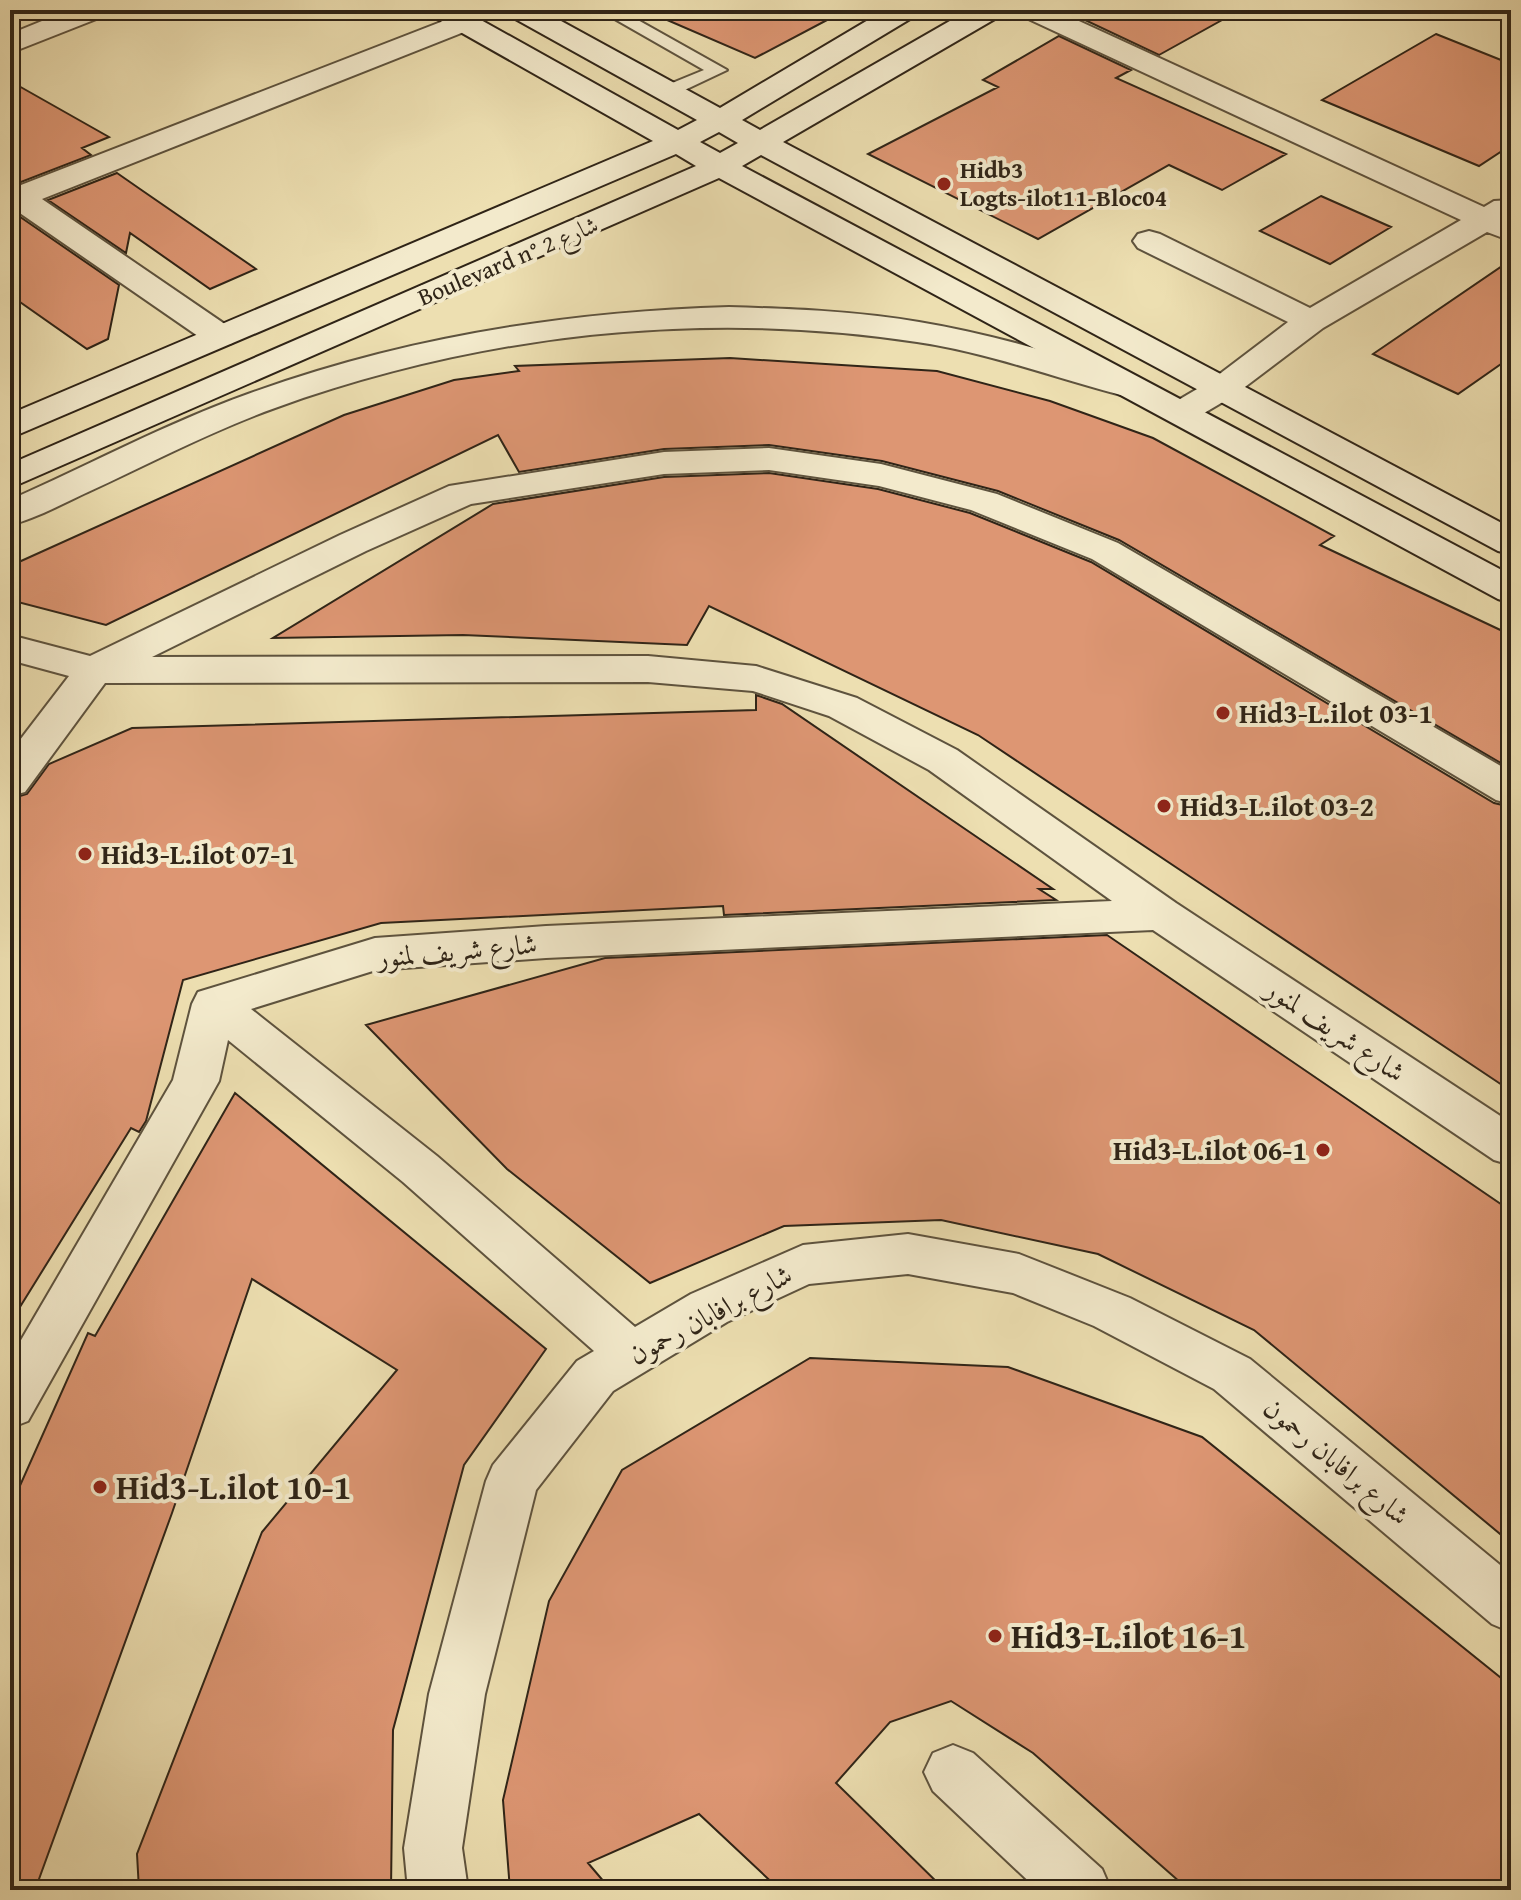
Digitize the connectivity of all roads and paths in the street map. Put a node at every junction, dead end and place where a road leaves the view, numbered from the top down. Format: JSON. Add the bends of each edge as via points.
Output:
{"nodes":[{"id":1,"x":520,"y":10,"type":"edge"},
{"id":2,"x":607,"y":10,"type":"edge"},
{"id":3,"x":905,"y":10,"type":"edge"},
{"id":4,"x":990,"y":10,"type":"edge"},
{"id":5,"x":1032,"y":10,"type":"edge"},
{"id":6,"x":88,"y":11,"type":"edge"},
{"id":7,"x":453,"y":16,"type":"edge"},
{"id":8,"x":10,"y":44,"type":"edge"},
{"id":9,"x":666,"y":92,"type":"junction"},
{"id":10,"x":720,"y":121,"type":"junction"},
{"id":11,"x":678,"y":142,"type":"junction"},
{"id":12,"x":761,"y":143,"type":"junction"},
{"id":13,"x":720,"y":166,"type":"junction"},
{"id":14,"x":766,"y":192,"type":"junction"},
{"id":15,"x":662,"y":194,"type":"junction"},
{"id":16,"x":13,"y":197,"type":"edge"},
{"id":17,"x":1503,"y":218,"type":"edge"},
{"id":18,"x":1149,"y":241,"type":"dead end"},
{"id":19,"x":1311,"y":321,"type":"junction"},
{"id":20,"x":220,"y":336,"type":"junction"},
{"id":21,"x":1135,"y":389,"type":"junction"},
{"id":22,"x":1221,"y":389,"type":"junction"},
{"id":23,"x":1182,"y":412,"type":"junction"},
{"id":24,"x":10,"y":427,"type":"edge"},
{"id":25,"x":10,"y":477,"type":"edge"},
{"id":26,"x":10,"y":514,"type":"edge"},
{"id":27,"x":1511,"y":543,"type":"edge"},
{"id":28,"x":1511,"y":591,"type":"edge"},
{"id":29,"x":10,"y":647,"type":"edge"},
{"id":30,"x":94,"y":670,"type":"junction"},
{"id":31,"x":10,"y":782,"type":"edge"},
{"id":32,"x":1511,"y":790,"type":"edge"},
{"id":33,"x":1161,"y":914,"type":"junction"},
{"id":34,"x":214,"y":1004,"type":"junction"},
{"id":35,"x":1511,"y":1147,"type":"edge"},
{"id":36,"x":632,"y":1354,"type":"junction"},
{"id":37,"x":10,"y":1406,"type":"edge"},
{"id":38,"x":1511,"y":1607,"type":"edge"},
{"id":39,"x":953,"y":1772,"type":"dead end"},
{"id":40,"x":438,"y":1890,"type":"edge"},
{"id":41,"x":1081,"y":1890,"type":"edge"}],
"edges":[{"from":1,"to":9,"type":"street"},
{"from":2,"to":9,"type":"lane","via":[[718,70]]},
{"from":3,"to":10,"type":"street","name":"Boulevard n° شارع 2"},
{"from":4,"to":12,"type":"street","name":"Boulevard n° شارع 2"},
{"from":5,"to":17,"type":"street"},
{"from":6,"to":8,"type":"street"},
{"from":7,"to":11,"type":"street"},
{"from":7,"to":16,"type":"street"},
{"from":9,"to":10,"type":"street"},
{"from":10,"to":11,"type":"street","name":"Boulevard n° شارع 2"},
{"from":10,"to":12,"type":"street"},
{"from":11,"to":13,"type":"street"},
{"from":11,"to":20,"type":"street","name":"Boulevard n° شارع 2"},
{"from":12,"to":13,"type":"street","name":"Boulevard n° شارع 2"},
{"from":12,"to":22,"type":"street"},
{"from":13,"to":14,"type":"street"},
{"from":13,"to":15,"type":"street","name":"Boulevard n° شارع 2"},
{"from":14,"to":15,"type":"street","via":[[714,188]]},
{"from":14,"to":21,"type":"street"},
{"from":15,"to":25,"type":"street","name":"Boulevard n° شارع 2"},
{"from":16,"to":20,"type":"street"},
{"from":17,"to":19,"type":"street"},
{"from":18,"to":19,"type":"street"},
{"from":19,"to":22,"type":"street"},
{"from":20,"to":24,"type":"street","name":"Boulevard n° شارع 2"},
{"from":21,"to":23,"type":"street"},
{"from":21,"to":26,"type":"street","via":[[1013,351],[859,325],[741,317],[545,329],[373,363],[261,401]]},
{"from":22,"to":23,"type":"street"},
{"from":22,"to":27,"type":"street"},
{"from":23,"to":28,"type":"street"},
{"from":29,"to":30,"type":"street","name":"شارع شريف لمنور"},
{"from":30,"to":31,"type":"street"},
{"from":30,"to":32,"type":"street","via":[[462,494],[664,463],[769,459],[881,475],[984,502],[1105,551]]},
{"from":30,"to":33,"type":"street","name":"شارع شريف لمنور","via":[[648,669],[756,679],[843,707],[943,760]]},
{"from":33,"to":34,"type":"street","name":"شارع شريف لمنور","via":[[375,954]]},
{"from":33,"to":35,"type":"street","name":"شارع شريف لمنور"},
{"from":34,"to":36,"type":"street","via":[[420,1169]]},
{"from":34,"to":37,"type":"street","via":[[196,1081]]},
{"from":36,"to":38,"type":"street","name":"شارع برافابان رحمون","via":[[709,1308],[803,1265],[908,1254],[1019,1274],[1112,1312],[1232,1374]]},
{"from":36,"to":40,"type":"street","name":"شارع برافابان رحمون","via":[[595,1376],[512,1481],[457,1694],[433,1848]]},
{"from":39,"to":41,"type":"street"}]}
